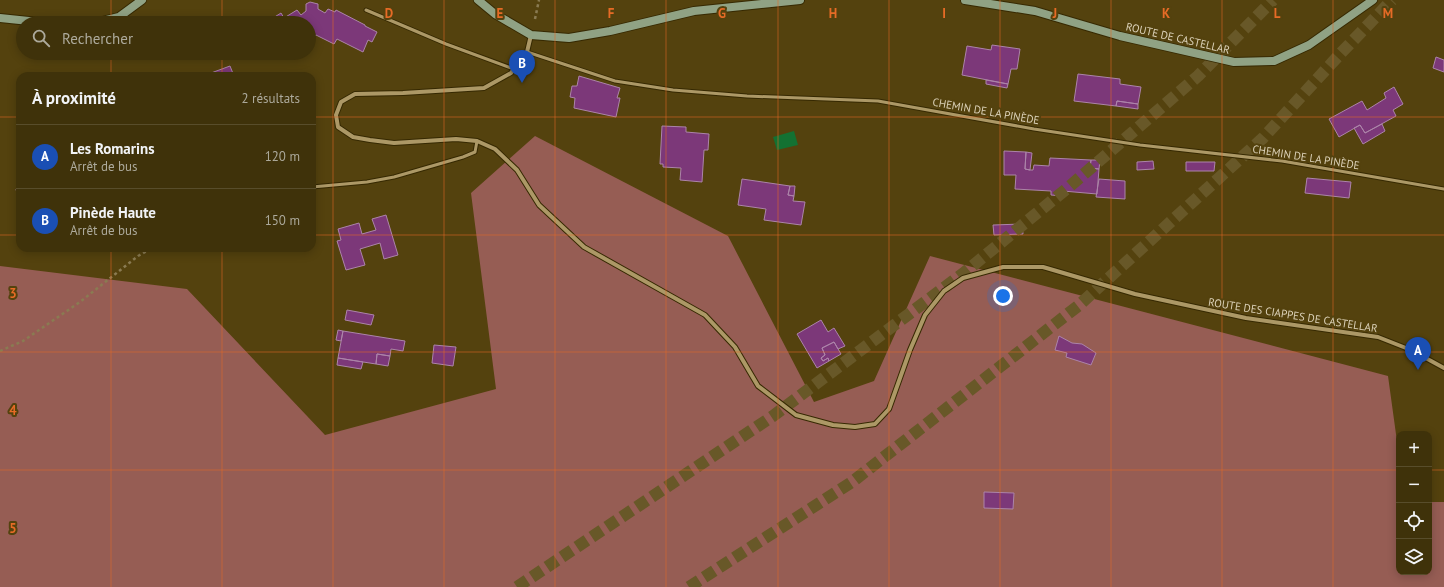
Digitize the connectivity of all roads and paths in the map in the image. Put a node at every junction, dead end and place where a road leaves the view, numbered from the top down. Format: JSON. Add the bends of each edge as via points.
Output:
{"nodes":[{"id":1,"x":142,"y":0,"type":"edge"},
{"id":2,"x":478,"y":0,"type":"edge"},
{"id":3,"x":800,"y":0,"type":"edge"},
{"id":4,"x":965,"y":0,"type":"edge"},
{"id":5,"x":1373,"y":0,"type":"edge"},
{"id":6,"x":366,"y":10,"type":"dead end"},
{"id":7,"x":120,"y":16,"type":"edge"},
{"id":8,"x":0,"y":18,"type":"edge"},
{"id":9,"x":16,"y":20,"type":"edge"},
{"id":10,"x":531,"y":35,"type":"junction"},
{"id":11,"x":527,"y":52,"type":"junction"},
{"id":12,"x":514,"y":69,"type":"junction"},
{"id":13,"x":478,"y":141,"type":"junction"},
{"id":14,"x":316,"y":187,"type":"edge"},
{"id":15,"x":1444,"y":189,"type":"edge"},
{"id":16,"x":145,"y":252,"type":"edge"},
{"id":17,"x":0,"y":351,"type":"edge"},
{"id":18,"x":1444,"y":368,"type":"edge"}],
"edges":[{"from":1,"to":7,"type":"street"},
{"from":2,"to":10,"type":"street","via":[[495,14]]},
{"from":3,"to":10,"type":"street","via":[[694,11],[569,38]]},
{"from":4,"to":5,"type":"street","name":"ROUTE DE CASTELLAR","via":[[1035,11],[1120,36],[1234,62],[1274,61],[1309,45]]},
{"from":6,"to":12,"type":"lane"},
{"from":8,"to":9,"type":"street"},
{"from":10,"to":11,"type":"street","name":"ROUTE DES CIAPPES DE CASTELLAR"},
{"from":11,"to":12,"type":"street","name":"ROUTE DES CIAPPES DE CASTELLAR"},
{"from":11,"to":15,"type":"lane","name":"CHEMIN DE LA PINÈDE","via":[[615,81],[673,90],[747,96],[878,101],[1034,129],[1140,145],[1282,161]]},
{"from":12,"to":13,"type":"street","name":"ROUTE DES CIAPPES DE CASTELLAR","via":[[484,88],[355,94],[341,102],[336,115],[338,127],[353,137],[394,143],[456,139]]},
{"from":13,"to":14,"type":"lane","via":[[475,152],[464,157],[401,175],[366,182]]},
{"from":13,"to":18,"type":"street","name":"ROUTE DES CIAPPES DE CASTELLAR","via":[[496,149],[517,170],[539,205],[584,247],[705,315],[735,347],[758,386],[796,415],[833,425],[854,427],[876,424],[889,409],[925,315],[944,292],[964,278],[1002,267],[1043,268],[1135,294],[1246,318],[1378,337],[1411,350]]},
{"from":16,"to":17,"type":"path","via":[[80,302],[23,341]]}]}
